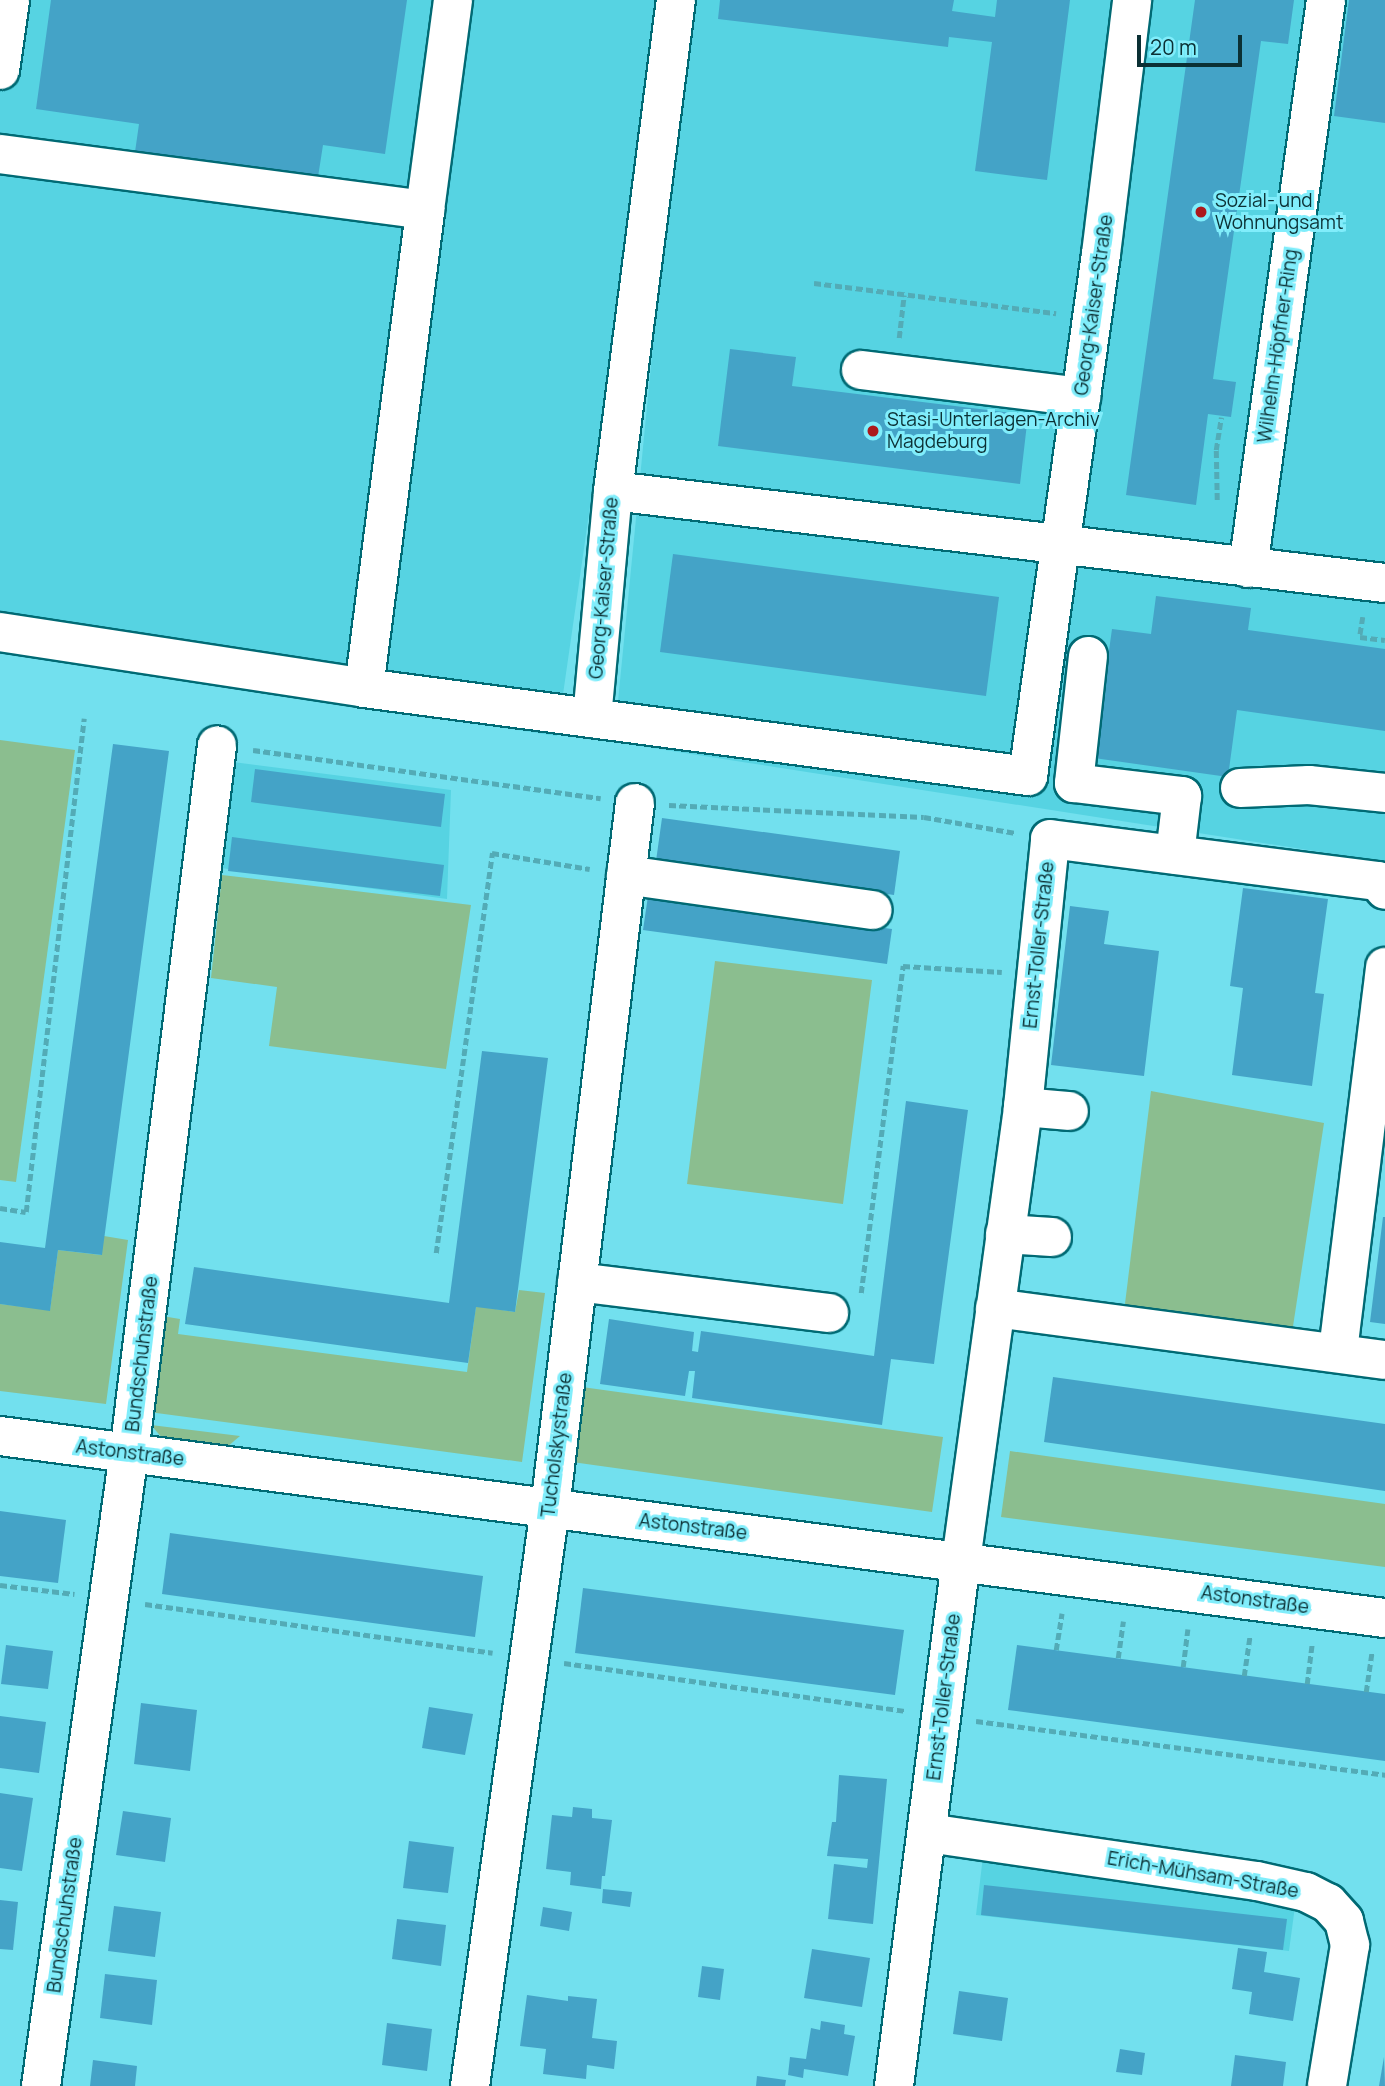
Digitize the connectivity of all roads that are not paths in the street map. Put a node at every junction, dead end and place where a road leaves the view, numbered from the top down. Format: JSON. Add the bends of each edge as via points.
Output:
{"nodes":[{"id":1,"x":10,"y":0,"type":"edge"},
{"id":2,"x":453,"y":0,"type":"edge"},
{"id":3,"x":676,"y":0,"type":"edge"},
{"id":4,"x":1132,"y":0,"type":"edge"},
{"id":5,"x":1326,"y":0,"type":"edge"},
{"id":6,"x":0,"y":70,"type":"edge"},
{"id":7,"x":0,"y":154,"type":"edge"},
{"id":8,"x":425,"y":210,"type":"junction"},
{"id":9,"x":861,"y":370,"type":"dead end"},
{"id":10,"x":1082,"y":397,"type":"junction"},
{"id":11,"x":613,"y":491,"type":"junction"},
{"id":12,"x":1060,"y":545,"type":"junction"},
{"id":13,"x":1248,"y":568,"type":"junction"},
{"id":14,"x":1385,"y":583,"type":"edge"},
{"id":15,"x":0,"y":632,"type":"edge"},
{"id":16,"x":1088,"y":656,"type":"dead end"},
{"id":17,"x":364,"y":688,"type":"junction"},
{"id":18,"x":592,"y":718,"type":"junction"},
{"id":19,"x":217,"y":745,"type":"dead end"},
{"id":20,"x":1240,"y":788,"type":"dead end"},
{"id":21,"x":1385,"y":793,"type":"edge"},
{"id":22,"x":635,"y":803,"type":"dead end"},
{"id":23,"x":1175,"y":855,"type":"junction"},
{"id":24,"x":626,"y":875,"type":"junction"},
{"id":25,"x":1385,"y":890,"type":"edge"},
{"id":26,"x":873,"y":910,"type":"dead end"},
{"id":27,"x":1385,"y":967,"type":"edge"},
{"id":28,"x":1023,"y":1107,"type":"junction"},
{"id":29,"x":1069,"y":1111,"type":"dead end"},
{"id":30,"x":1006,"y":1234,"type":"junction"},
{"id":31,"x":1052,"y":1237,"type":"dead end"},
{"id":32,"x":577,"y":1282,"type":"junction"},
{"id":33,"x":995,"y":1308,"type":"junction"},
{"id":34,"x":829,"y":1313,"type":"road end"},
{"id":35,"x":1338,"y":1351,"type":"junction"},
{"id":36,"x":1385,"y":1360,"type":"edge"},
{"id":37,"x":0,"y":1436,"type":"edge"},
{"id":38,"x":129,"y":1453,"type":"junction"},
{"id":39,"x":550,"y":1508,"type":"junction"},
{"id":40,"x":961,"y":1561,"type":"junction"},
{"id":41,"x":1379,"y":1632,"type":"edge"},
{"id":42,"x":928,"y":1833,"type":"junction"},
{"id":43,"x":41,"y":2086,"type":"edge"},
{"id":44,"x":470,"y":2086,"type":"edge"},
{"id":45,"x":894,"y":2086,"type":"edge"},
{"id":46,"x":1327,"y":2086,"type":"edge"}],
"edges":[{"from":1,"to":6,"type":"street"},
{"from":2,"to":8,"type":"street"},
{"from":3,"to":11,"type":"street","name":"Georg-Kaiser-Straße"},
{"from":4,"to":10,"type":"street","name":"Georg-Kaiser-Straße"},
{"from":5,"to":13,"type":"street","name":"Wilhelm-Höpfner-Ring"},
{"from":7,"to":8,"type":"street"},
{"from":8,"to":17,"type":"street"},
{"from":9,"to":10,"type":"street"},
{"from":10,"to":12,"type":"street","name":"Georg-Kaiser-Straße"},
{"from":11,"to":12,"type":"street"},
{"from":11,"to":18,"type":"street","name":"Georg-Kaiser-Straße"},
{"from":12,"to":13,"type":"street"},
{"from":12,"to":18,"type":"street","name":"Georg-Kaiser-Straße","via":[[1028,776]]},
{"from":13,"to":14,"type":"street"},
{"from":15,"to":17,"type":"street"},
{"from":16,"to":23,"type":"street","via":[[1074,783],[1182,796]]},
{"from":17,"to":18,"type":"street"},
{"from":19,"to":38,"type":"street","name":"Bundschuhstraße"},
{"from":20,"to":21,"type":"street","via":[[1309,785]]},
{"from":22,"to":24,"type":"street","name":"Tucholskystraße"},
{"from":23,"to":25,"type":"street","name":"Ernst-Toller-Straße","via":[[1378,881]]},
{"from":23,"to":28,"type":"street","name":"Ernst-Toller-Straße","via":[[1050,839]]},
{"from":24,"to":26,"type":"street"},
{"from":24,"to":32,"type":"street","name":"Tucholskystraße"},
{"from":27,"to":35,"type":"street"},
{"from":28,"to":29,"type":"street"},
{"from":28,"to":30,"type":"street","name":"Ernst-Toller-Straße"},
{"from":30,"to":31,"type":"street"},
{"from":30,"to":33,"type":"street","name":"Ernst-Toller-Straße"},
{"from":32,"to":34,"type":"street"},
{"from":32,"to":39,"type":"street","name":"Tucholskystraße"},
{"from":33,"to":35,"type":"street"},
{"from":33,"to":40,"type":"street","name":"Ernst-Toller-Straße"},
{"from":35,"to":36,"type":"street"},
{"from":37,"to":38,"type":"street","name":"Astonstraße"},
{"from":38,"to":39,"type":"street","name":"Astonstraße"},
{"from":38,"to":43,"type":"street","name":"Bundschuhstraße"},
{"from":39,"to":40,"type":"street","name":"Astonstraße"},
{"from":39,"to":44,"type":"street","name":"Tucholskystraße"},
{"from":40,"to":41,"type":"street","name":"Astonstraße"},
{"from":40,"to":42,"type":"street","name":"Ernst-Toller-Straße"},
{"from":42,"to":45,"type":"street","name":"Ernst-Toller-Straße"},
{"from":42,"to":46,"type":"street","name":"Erich-Mühsam-Straße","via":[[1257,1881],[1306,1892],[1328,1903],[1344,1921],[1350,1945]]}]}
